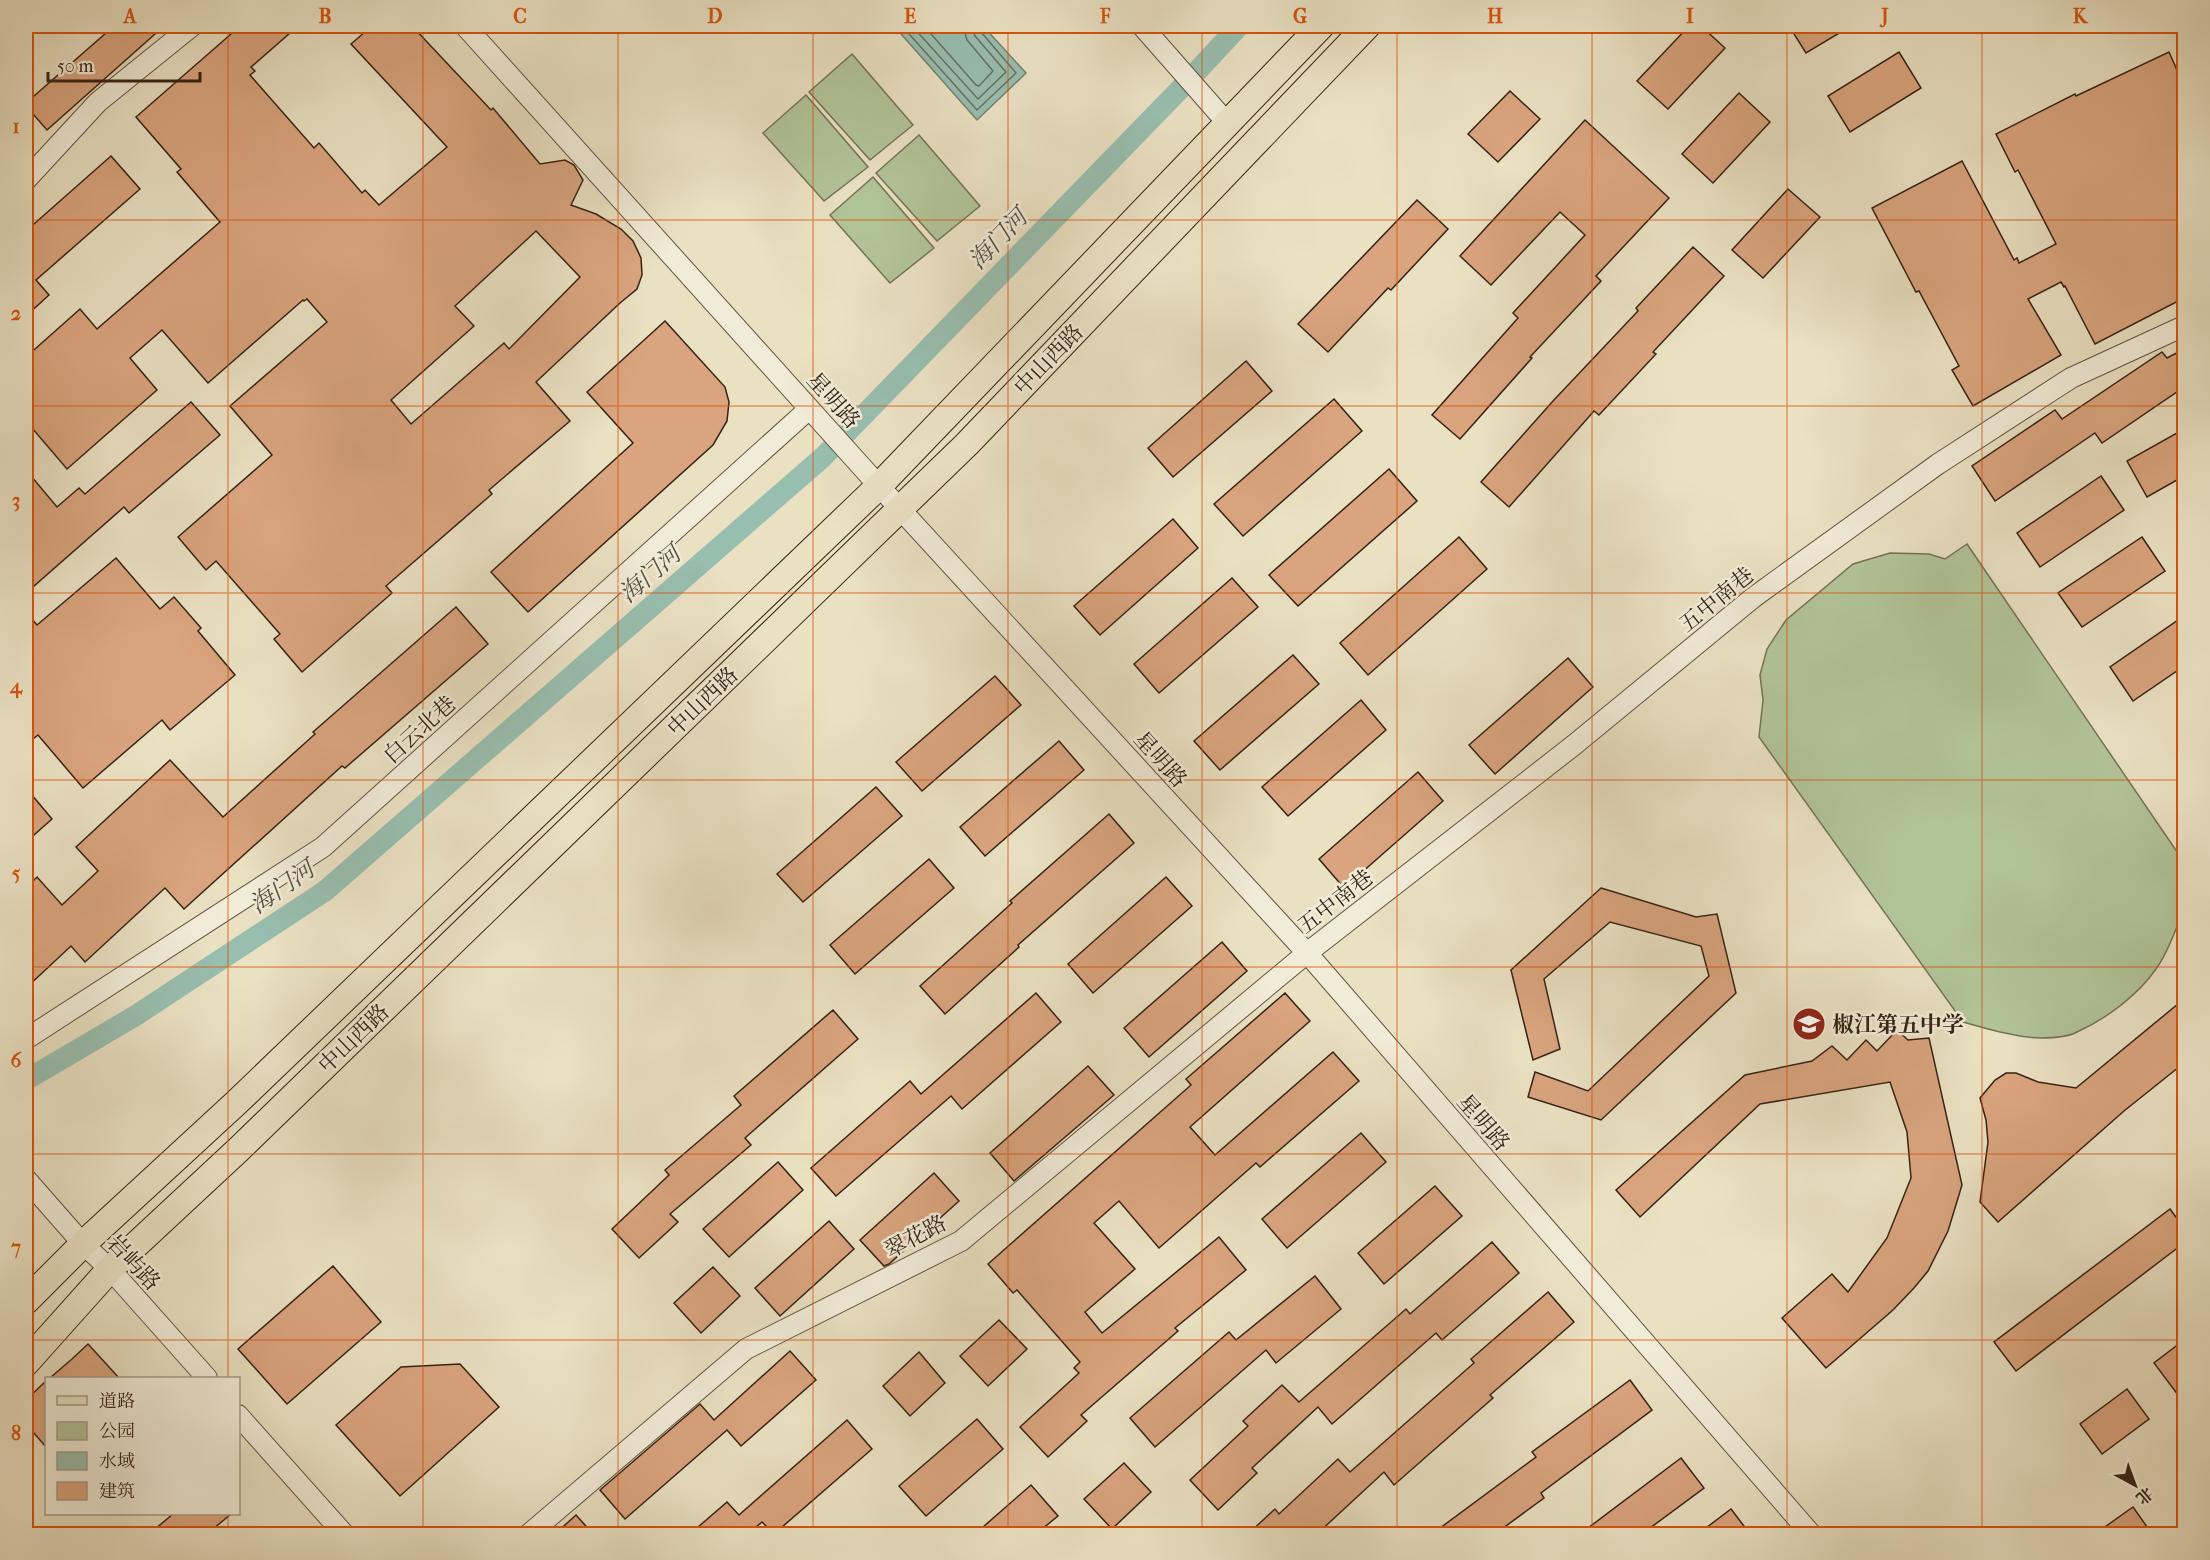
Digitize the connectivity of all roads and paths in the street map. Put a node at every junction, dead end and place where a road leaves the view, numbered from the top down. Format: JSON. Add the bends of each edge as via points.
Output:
{"nodes":[{"id":1,"x":192,"y":26,"type":"edge"},
{"id":2,"x":465,"y":26,"type":"edge"},
{"id":3,"x":1142,"y":26,"type":"edge"},
{"id":4,"x":1321,"y":26,"type":"edge"},
{"id":5,"x":1367,"y":26,"type":"edge"},
{"id":6,"x":1228,"y":124,"type":"junction"},
{"id":7,"x":26,"y":180,"type":"edge"},
{"id":8,"x":2184,"y":326,"type":"edge"},
{"id":9,"x":809,"y":408,"type":"junction"},
{"id":10,"x":874,"y":480,"type":"junction"},
{"id":11,"x":901,"y":509,"type":"junction"},
{"id":12,"x":1307,"y":953,"type":"junction"},
{"id":13,"x":26,"y":1039,"type":"edge"},
{"id":14,"x":26,"y":1179,"type":"edge"},
{"id":15,"x":83,"y":1244,"type":"junction"},
{"id":16,"x":110,"y":1269,"type":"junction"},
{"id":17,"x":26,"y":1301,"type":"edge"},
{"id":18,"x":26,"y":1363,"type":"edge"},
{"id":19,"x":206,"y":1377,"type":"edge"},
{"id":20,"x":240,"y":1417,"type":"edge"},
{"id":21,"x":344,"y":1534,"type":"edge"},
{"id":22,"x":529,"y":1534,"type":"edge"},
{"id":23,"x":1810,"y":1534,"type":"edge"}],
"edges":[{"from":1,"to":7,"type":"street","via":[[98,102]]},
{"from":2,"to":9,"type":"street","name":"星明路"},
{"from":3,"to":6,"type":"street"},
{"from":4,"to":6,"type":"main road","name":"中山西路"},
{"from":5,"to":11,"type":"main road","name":"中山西路"},
{"from":6,"to":10,"type":"main road","name":"中山西路"},
{"from":8,"to":12,"type":"street","name":"五中南巷","via":[[2071,378],[1938,464],[1754,597],[1574,745]]},
{"from":9,"to":10,"type":"street","name":"星明路"},
{"from":9,"to":13,"type":"street","name":"白云北巷","via":[[323,848]]},
{"from":10,"to":11,"type":"street","name":"星明路"},
{"from":10,"to":15,"type":"main road","name":"中山西路","via":[[236,1103]]},
{"from":11,"to":12,"type":"street","name":"星明路"},
{"from":11,"to":16,"type":"main road","name":"中山西路"},
{"from":12,"to":22,"type":"street","name":"翠花路","via":[[961,1241],[746,1349]]},
{"from":12,"to":23,"type":"street","name":"星明路"},
{"from":14,"to":15,"type":"street","name":"岩屿路"},
{"from":15,"to":16,"type":"street","name":"岩屿路"},
{"from":15,"to":17,"type":"main road","name":"中山西路"},
{"from":16,"to":18,"type":"main road","name":"中山西路"},
{"from":16,"to":19,"type":"street","name":"岩屿路"},
{"from":20,"to":21,"type":"street"}]}
